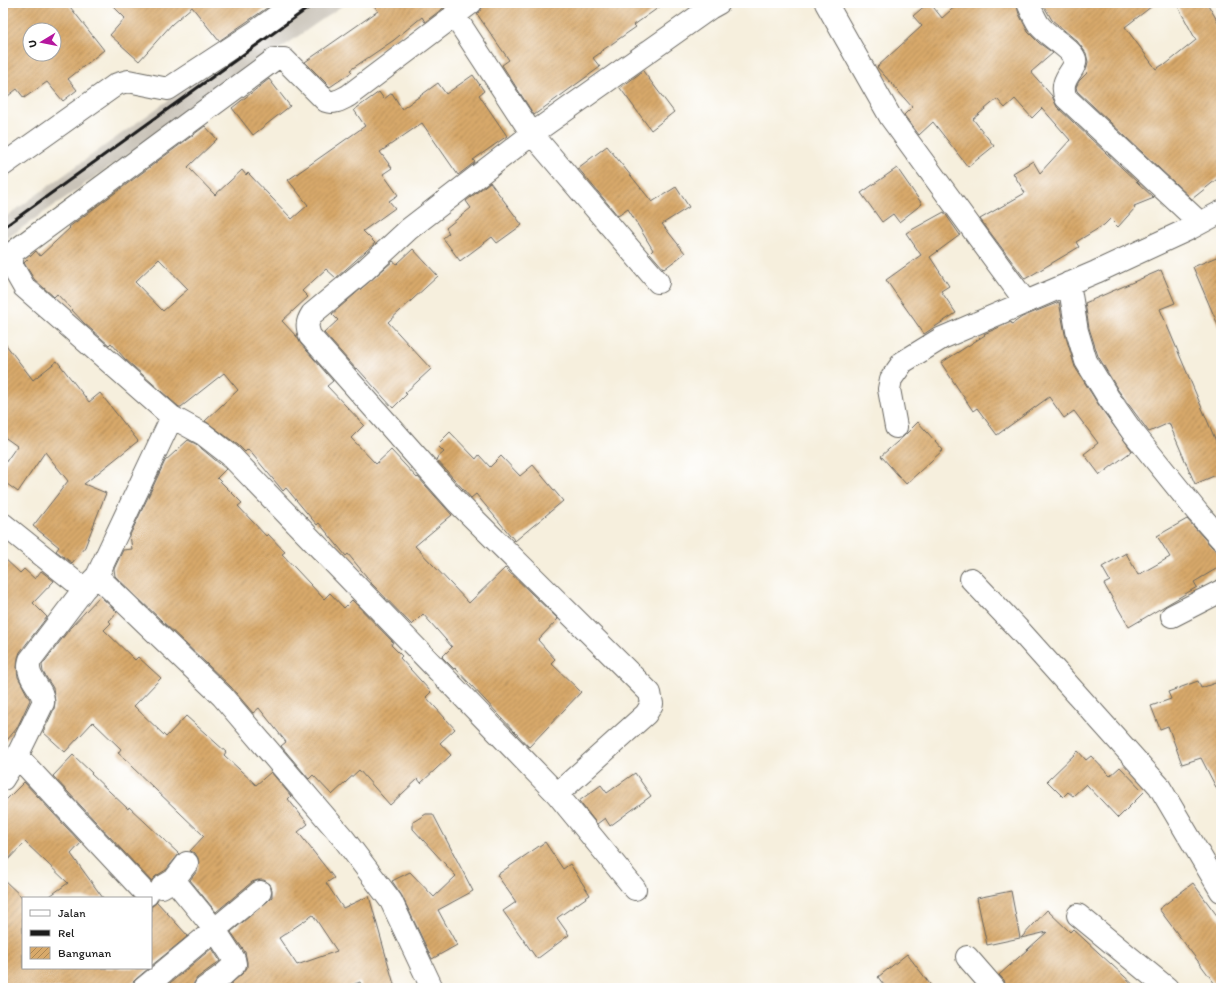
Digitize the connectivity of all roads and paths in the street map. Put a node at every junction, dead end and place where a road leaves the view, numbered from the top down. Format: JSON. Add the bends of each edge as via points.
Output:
{"nodes":[{"id":1,"x":295,"y":3,"type":"edge"},
{"id":2,"x":826,"y":3,"type":"edge"},
{"id":3,"x":1028,"y":3,"type":"edge"},
{"id":4,"x":712,"y":5,"type":"edge"},
{"id":5,"x":463,"y":9,"type":"edge"},
{"id":6,"x":532,"y":134,"type":"junction"},
{"id":7,"x":3,"y":165,"type":"edge"},
{"id":8,"x":1221,"y":212,"type":"edge"},
{"id":9,"x":1200,"y":223,"type":"junction"},
{"id":10,"x":658,"y":282,"type":"dead end"},
{"id":11,"x":1069,"y":283,"type":"junction"},
{"id":12,"x":1025,"y":301,"type":"junction"},
{"id":13,"x":172,"y":417,"type":"junction"},
{"id":14,"x":896,"y":427,"type":"dead end"},
{"id":15,"x":3,"y":524,"type":"edge"},
{"id":16,"x":1221,"y":539,"type":"edge"},
{"id":17,"x":971,"y":579,"type":"dead end"},
{"id":18,"x":91,"y":582,"type":"junction"},
{"id":19,"x":1221,"y":591,"type":"edge"},
{"id":20,"x":1172,"y":616,"type":"dead end"},
{"id":21,"x":17,"y":756,"type":"junction"},
{"id":22,"x":3,"y":779,"type":"edge"},
{"id":23,"x":557,"y":794,"type":"junction"},
{"id":24,"x":187,"y":863,"type":"dead end"},
{"id":25,"x":174,"y":880,"type":"junction"},
{"id":26,"x":635,"y":889,"type":"dead end"},
{"id":27,"x":1221,"y":891,"type":"edge"},
{"id":28,"x":260,"y":892,"type":"dead end"},
{"id":29,"x":146,"y":897,"type":"edge"},
{"id":30,"x":1078,"y":915,"type":"dead end"},
{"id":31,"x":215,"y":930,"type":"junction"},
{"id":32,"x":967,"y":957,"type":"dead end"},
{"id":33,"x":144,"y":988,"type":"edge"},
{"id":34,"x":205,"y":988,"type":"edge"},
{"id":35,"x":432,"y":988,"type":"edge"},
{"id":36,"x":994,"y":988,"type":"edge"},
{"id":37,"x":1167,"y":988,"type":"edge"}],
"edges":[{"from":1,"to":7,"type":"street","via":[[168,89],[128,81],[117,84]]},
{"from":2,"to":12,"type":"street","via":[[891,118]]},
{"from":3,"to":9,"type":"street","via":[[1039,25],[1074,57],[1075,64],[1064,88],[1066,98]]},
{"from":4,"to":6,"type":"street"},
{"from":5,"to":6,"type":"street"},
{"from":5,"to":13,"type":"street","via":[[348,96],[337,101],[326,100],[284,59],[275,59],[12,253],[12,266],[24,287]]},
{"from":6,"to":10,"type":"street"},
{"from":6,"to":23,"type":"street","via":[[409,229],[312,314],[307,326],[310,336],[457,502],[650,693],[652,704],[646,714]]},
{"from":8,"to":9,"type":"street"},
{"from":9,"to":11,"type":"street"},
{"from":11,"to":12,"type":"street"},
{"from":11,"to":16,"type":"street","via":[[1077,331],[1086,361],[1131,430]]},
{"from":12,"to":14,"type":"street","via":[[942,338],[903,362],[888,388]]},
{"from":13,"to":18,"type":"street"},
{"from":13,"to":23,"type":"street","via":[[203,434],[230,455]]},
{"from":15,"to":18,"type":"street"},
{"from":17,"to":27,"type":"street","via":[[1159,786]]},
{"from":18,"to":21,"type":"street","via":[[30,660],[30,674],[43,700]]},
{"from":18,"to":35,"type":"street","via":[[222,696],[344,839],[391,901]]},
{"from":19,"to":20,"type":"street"},
{"from":21,"to":22,"type":"street"},
{"from":21,"to":29,"type":"street"},
{"from":23,"to":26,"type":"street"},
{"from":24,"to":25,"type":"street"},
{"from":25,"to":29,"type":"street"},
{"from":25,"to":31,"type":"street"},
{"from":28,"to":31,"type":"street"},
{"from":30,"to":37,"type":"street"},
{"from":31,"to":33,"type":"street"},
{"from":31,"to":34,"type":"street","via":[[235,964]]},
{"from":32,"to":36,"type":"street"}]}
